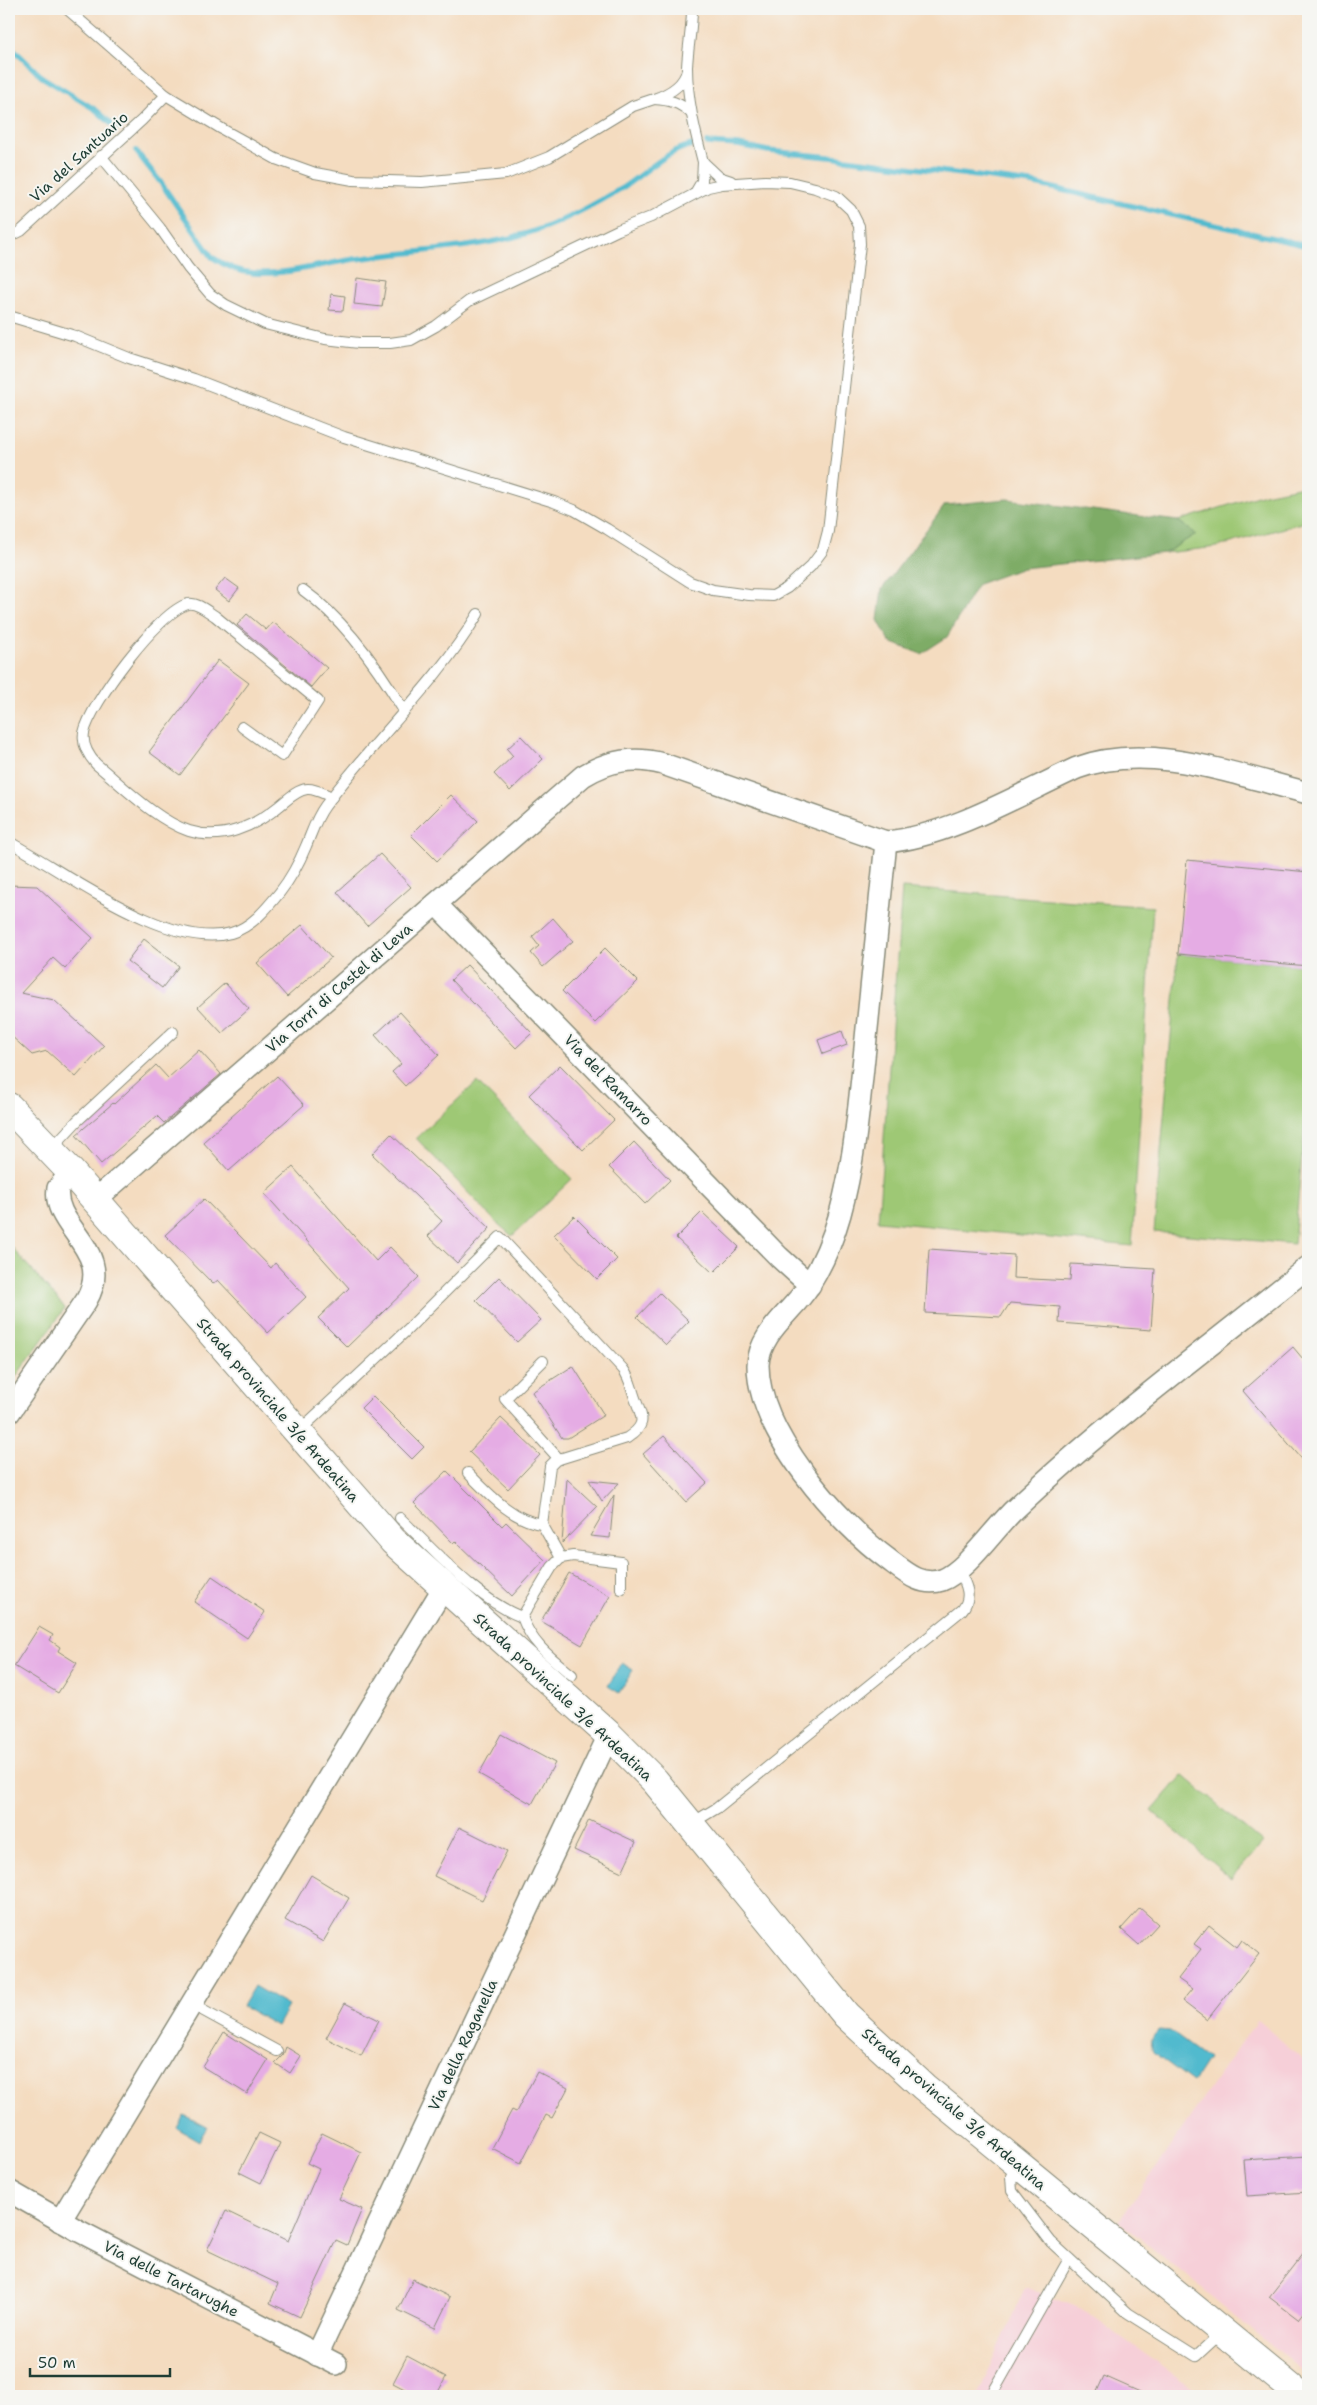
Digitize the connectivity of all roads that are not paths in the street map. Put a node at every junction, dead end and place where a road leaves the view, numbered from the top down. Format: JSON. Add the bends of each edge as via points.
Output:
{"nodes":[{"id":1,"x":67,"y":9,"type":"edge"},
{"id":2,"x":692,"y":9,"type":"edge"},
{"id":3,"x":688,"y":66,"type":"junction"},
{"id":4,"x":166,"y":95,"type":"junction"},
{"id":5,"x":654,"y":100,"type":"junction"},
{"id":6,"x":691,"y":113,"type":"junction"},
{"id":7,"x":101,"y":156,"type":"junction"},
{"id":8,"x":703,"y":162,"type":"junction"},
{"id":9,"x":745,"y":182,"type":"junction"},
{"id":10,"x":694,"y":194,"type":"junction"},
{"id":11,"x":9,"y":237,"type":"edge"},
{"id":12,"x":9,"y":316,"type":"edge"},
{"id":13,"x":303,"y":590,"type":"dead end"},
{"id":14,"x":478,"y":614,"type":"dead end"},
{"id":15,"x":404,"y":712,"type":"junction"},
{"id":16,"x":242,"y":727,"type":"dead end"},
{"id":17,"x":1308,"y":793,"type":"edge"},
{"id":18,"x":332,"y":797,"type":"junction"},
{"id":19,"x":9,"y":842,"type":"edge"},
{"id":20,"x":886,"y":842,"type":"junction"},
{"id":21,"x":436,"y":904,"type":"junction"},
{"id":22,"x":174,"y":1032,"type":"dead end"},
{"id":23,"x":9,"y":1107,"type":"edge"},
{"id":24,"x":51,"y":1150,"type":"junction"},
{"id":25,"x":71,"y":1172,"type":"junction"},
{"id":26,"x":95,"y":1200,"type":"junction"},
{"id":27,"x":1308,"y":1267,"type":"edge"},
{"id":28,"x":810,"y":1285,"type":"junction"},
{"id":29,"x":543,"y":1362,"type":"dead end"},
{"id":30,"x":9,"y":1413,"type":"edge"},
{"id":31,"x":299,"y":1432,"type":"junction"},
{"id":32,"x":559,"y":1459,"type":"junction"},
{"id":33,"x":468,"y":1473,"type":"dead end"},
{"id":34,"x":400,"y":1518,"type":"dead end"},
{"id":35,"x":542,"y":1524,"type":"junction"},
{"id":36,"x":561,"y":1558,"type":"junction"},
{"id":37,"x":959,"y":1570,"type":"junction"},
{"id":38,"x":444,"y":1587,"type":"junction"},
{"id":39,"x":621,"y":1588,"type":"dead end"},
{"id":40,"x":522,"y":1617,"type":"junction"},
{"id":41,"x":572,"y":1675,"type":"dead end"},
{"id":42,"x":609,"y":1736,"type":"junction"},
{"id":43,"x":691,"y":1824,"type":"junction"},
{"id":44,"x":191,"y":2004,"type":"junction"},
{"id":45,"x":277,"y":2051,"type":"dead end"},
{"id":46,"x":1020,"y":2166,"type":"junction"},
{"id":47,"x":9,"y":2191,"type":"edge"},
{"id":48,"x":60,"y":2221,"type":"junction"},
{"id":49,"x":1068,"y":2259,"type":"junction"},
{"id":50,"x":1222,"y":2332,"type":"junction"},
{"id":51,"x":326,"y":2360,"type":"joint"},
{"id":52,"x":991,"y":2396,"type":"edge"},
{"id":53,"x":1301,"y":2396,"type":"edge"}],
"edges":[{"from":1,"to":4,"type":"lane"},
{"from":2,"to":3,"type":"lane"},
{"from":3,"to":5,"type":"lane","via":[[686,76],[678,86]]},
{"from":3,"to":6,"type":"lane"},
{"from":4,"to":5,"type":"lane","via":[[276,159],[315,173],[353,180],[422,182],[506,174],[550,157],[633,106]]},
{"from":4,"to":7,"type":"lane","name":"Via del Santuario"},
{"from":5,"to":6,"type":"lane","via":[[681,104]]},
{"from":6,"to":8,"type":"lane"},
{"from":7,"to":10,"type":"lane","via":[[210,294],[246,316],[275,327],[324,339],[359,343],[411,340],[469,301]]},
{"from":7,"to":11,"type":"lane","name":"Via del Santuario","via":[[21,231]]},
{"from":8,"to":9,"type":"lane","via":[[719,177]]},
{"from":8,"to":10,"type":"lane","via":[[702,181]]},
{"from":9,"to":10,"type":"lane","via":[[714,185]]},
{"from":9,"to":12,"type":"lane","via":[[790,182],[836,196],[851,210],[859,226],[860,244],[828,531],[823,550],[811,566],[773,596],[713,590],[690,582],[607,529],[554,502],[344,437],[75,336]]},
{"from":13,"to":15,"type":"lane","via":[[333,615],[372,663]]},
{"from":14,"to":15,"type":"lane","via":[[459,645]]},
{"from":15,"to":18,"type":"lane"},
{"from":16,"to":18,"type":"lane","via":[[282,756],[318,701],[215,616],[199,606],[188,604],[148,636],[119,670],[90,716],[84,742],[96,764],[157,813],[181,828],[204,834],[230,833],[248,825],[306,788]]},
{"from":17,"to":20,"type":"street","via":[[1165,759],[1122,757],[1077,768],[923,837]]},
{"from":18,"to":19,"type":"lane","via":[[320,813],[297,865],[280,893],[255,920],[232,933],[219,935],[180,931],[142,917]]},
{"from":20,"to":21,"type":"street","name":"Via Torri di Castel di Leva","via":[[652,760],[635,758],[616,761],[583,776]]},
{"from":20,"to":28,"type":"street","via":[[854,1152],[837,1223]]},
{"from":21,"to":26,"type":"street","name":"Via Torri di Castel di Leva"},
{"from":21,"to":28,"type":"street","name":"Via del Ramarro","via":[[779,1257]]},
{"from":22,"to":24,"type":"lane","via":[[77,1121]]},
{"from":23,"to":24,"type":"main road","name":"Strada provinciale 3/e Ardeatina"},
{"from":24,"to":25,"type":"main road","name":"Strada provinciale 3/e Ardeatina"},
{"from":25,"to":26,"type":"main road","name":"Strada provinciale 3/e Ardeatina"},
{"from":25,"to":30,"type":"street","via":[[58,1188],[58,1200],[90,1256],[94,1284],[86,1301]]},
{"from":26,"to":31,"type":"main road","name":"Strada provinciale 3/e Ardeatina"},
{"from":27,"to":37,"type":"street","via":[[1063,1465],[1009,1515]]},
{"from":28,"to":37,"type":"street","via":[[771,1332],[759,1356],[760,1382],[778,1430],[792,1456],[820,1494],[880,1553],[924,1582],[939,1581]]},
{"from":29,"to":32,"type":"lane","via":[[505,1399]]},
{"from":31,"to":32,"type":"lane","via":[[410,1332],[500,1238],[623,1369],[641,1412],[642,1424],[627,1438]]},
{"from":31,"to":38,"type":"main road","name":"Strada provinciale 3/e Ardeatina","via":[[393,1542]]},
{"from":32,"to":35,"type":"lane","via":[[550,1466],[548,1473]]},
{"from":33,"to":35,"type":"lane","via":[[512,1511],[527,1521]]},
{"from":34,"to":40,"type":"lane","via":[[486,1598]]},
{"from":35,"to":36,"type":"lane"},
{"from":36,"to":39,"type":"lane","via":[[573,1556],[621,1562]]},
{"from":36,"to":40,"type":"lane","via":[[552,1567]]},
{"from":37,"to":43,"type":"lane","via":[[968,1595],[962,1610],[717,1808]]},
{"from":38,"to":42,"type":"main road","name":"Strada provinciale 3/e Ardeatina"},
{"from":38,"to":44,"type":"street"},
{"from":40,"to":41,"type":"lane","via":[[538,1647]]},
{"from":42,"to":43,"type":"main road","name":"Strada provinciale 3/e Ardeatina","via":[[655,1781]]},
{"from":42,"to":51,"type":"street","name":"Via della Raganella"},
{"from":43,"to":46,"type":"main road","name":"Strada provinciale 3/e Ardeatina","via":[[846,2015],[924,2087]]},
{"from":44,"to":45,"type":"lane"},
{"from":44,"to":48,"type":"street"},
{"from":46,"to":49,"type":"lane","via":[[1011,2176],[1012,2191]]},
{"from":46,"to":50,"type":"main road","name":"Strada provinciale 3/e Ardeatina"},
{"from":47,"to":48,"type":"street","name":"Via delle Tartarughe"},
{"from":48,"to":51,"type":"street","name":"Via delle Tartarughe"},
{"from":49,"to":50,"type":"lane","via":[[1128,2313],[1196,2356]]},
{"from":49,"to":52,"type":"lane"},
{"from":50,"to":53,"type":"main road","name":"Strada provinciale 3/e Ardeatina"}]}
